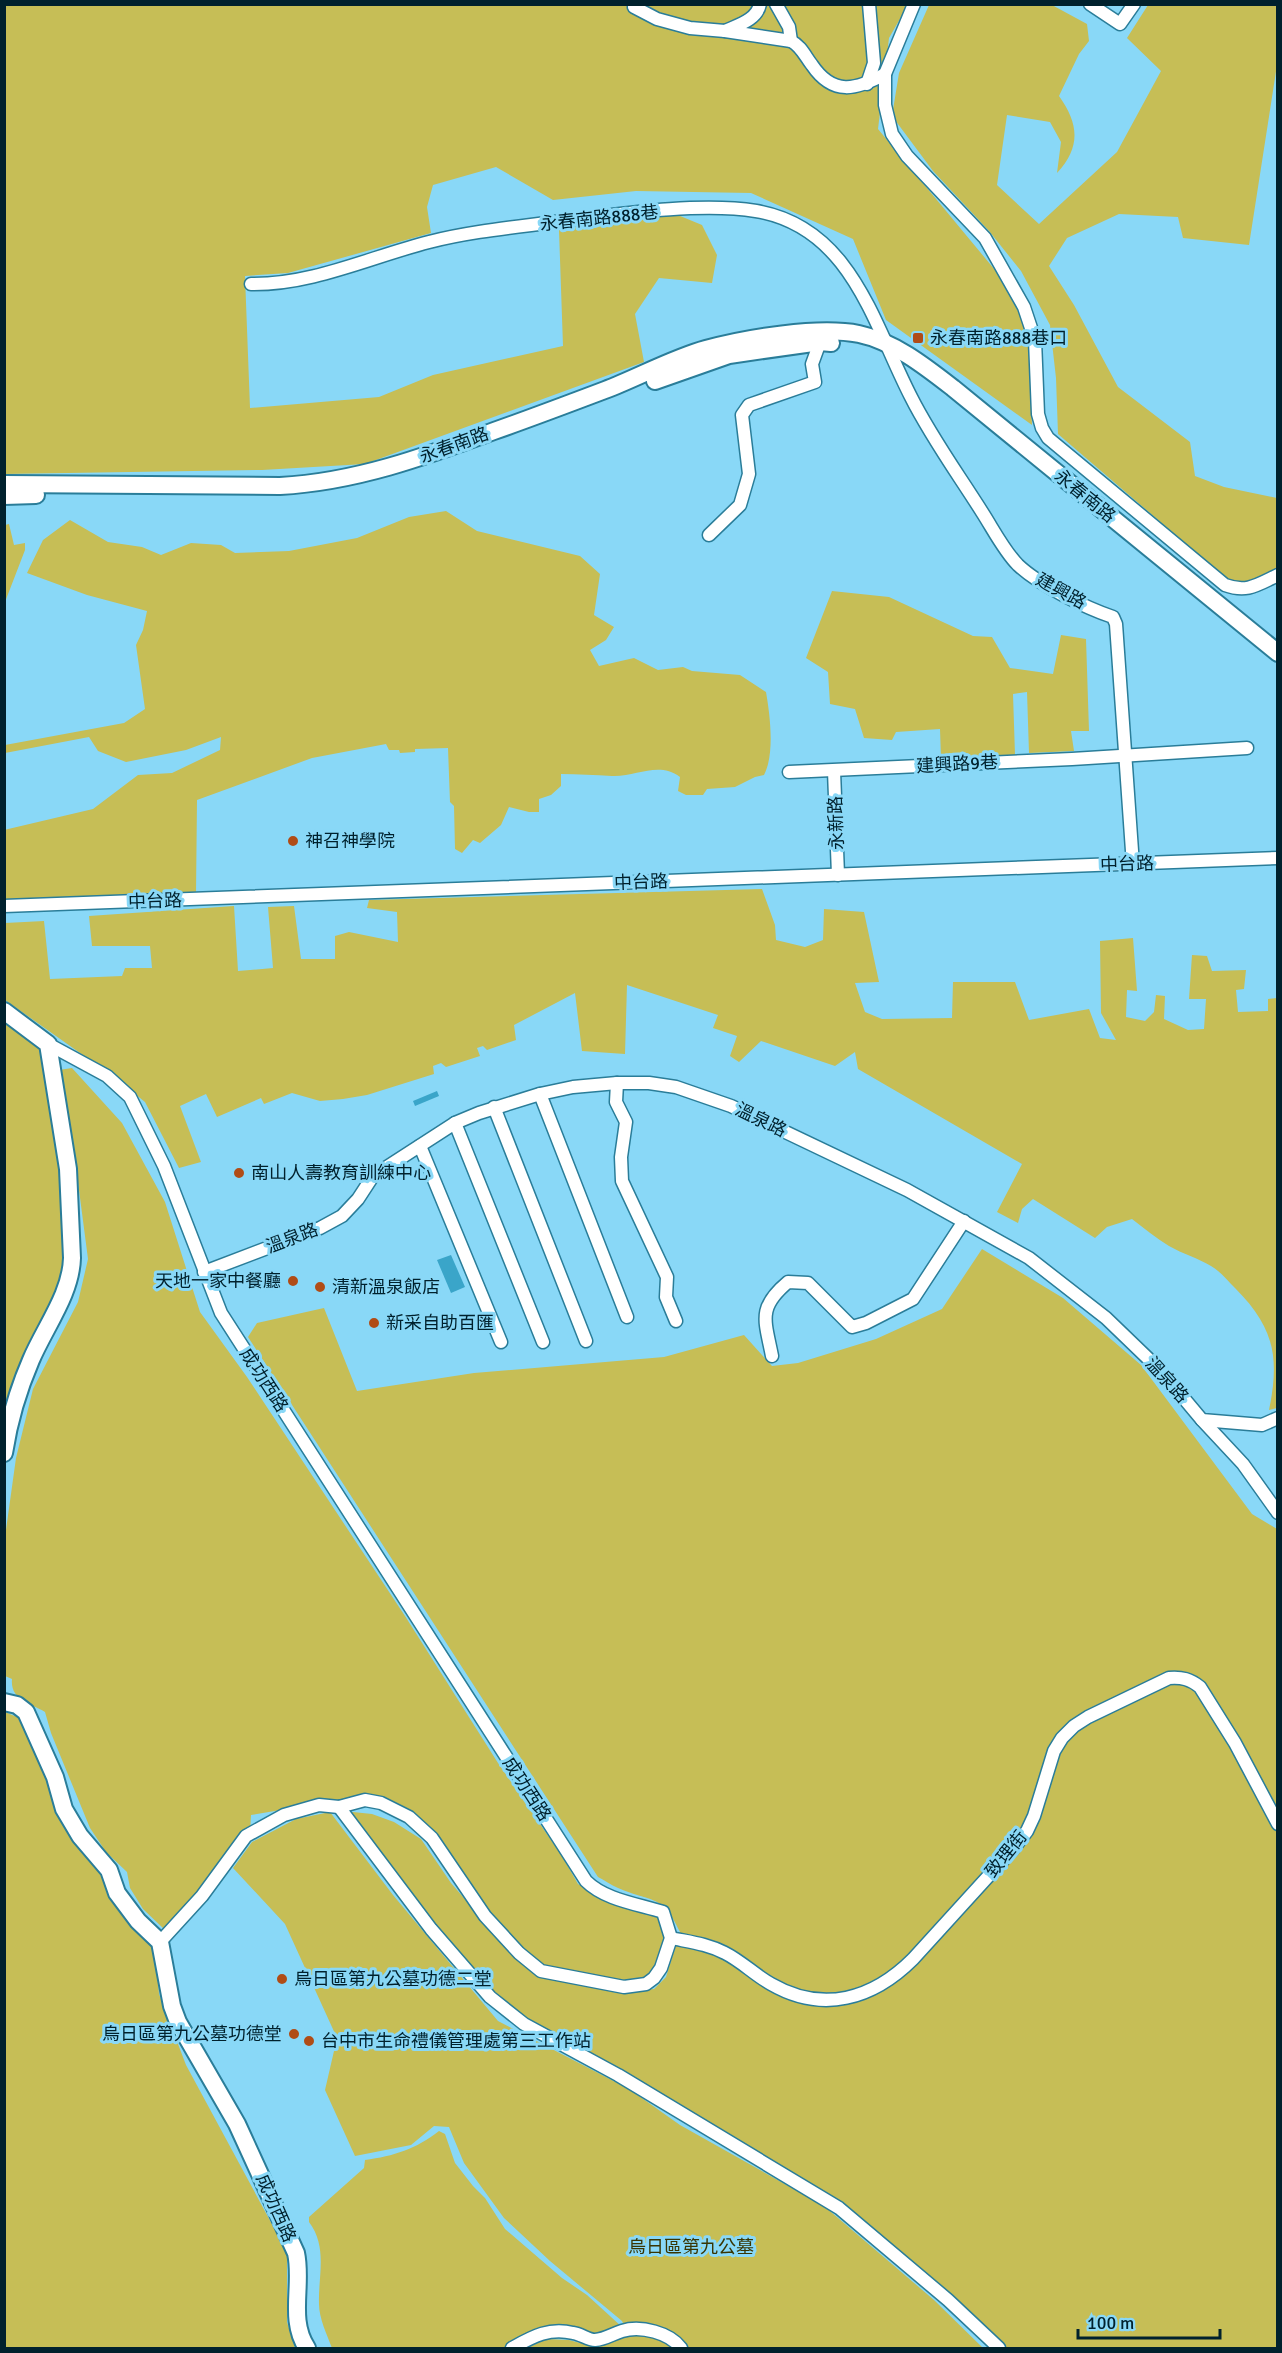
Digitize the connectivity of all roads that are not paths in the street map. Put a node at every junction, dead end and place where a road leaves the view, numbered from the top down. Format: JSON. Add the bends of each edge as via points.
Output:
{"nodes":[{"id":1,"x":760,"y":4,"type":"edge"},
{"id":2,"x":776,"y":4,"type":"edge"},
{"id":3,"x":869,"y":4,"type":"edge"},
{"id":4,"x":914,"y":4,"type":"edge"},
{"id":5,"x":1090,"y":4,"type":"edge"},
{"id":6,"x":1134,"y":4,"type":"edge"},
{"id":7,"x":634,"y":7,"type":"dead end"},
{"id":8,"x":725,"y":31,"type":"junction"},
{"id":9,"x":790,"y":41,"type":"junction"},
{"id":10,"x":885,"y":74,"type":"junction"},
{"id":11,"x":867,"y":84,"type":"junction"},
{"id":12,"x":251,"y":284,"type":"dead end"},
{"id":13,"x":820,"y":342,"type":"junction"},
{"id":14,"x":888,"y":346,"type":"junction"},
{"id":15,"x":387,"y":474,"type":"junction"},
{"id":16,"x":4,"y":484,"type":"edge"},
{"id":17,"x":304,"y":489,"type":"junction"},
{"id":18,"x":4,"y":495,"type":"edge"},
{"id":19,"x":709,"y":535,"type":"dead end"},
{"id":20,"x":1278,"y":575,"type":"edge"},
{"id":21,"x":1278,"y":653,"type":"edge"},
{"id":22,"x":1246,"y":748,"type":"dead end"},
{"id":23,"x":1126,"y":755,"type":"junction"},
{"id":24,"x":834,"y":771,"type":"junction"},
{"id":25,"x":789,"y":772,"type":"dead end"},
{"id":26,"x":1278,"y":858,"type":"edge"},
{"id":27,"x":1133,"y":864,"type":"junction"},
{"id":28,"x":838,"y":875,"type":"junction"},
{"id":29,"x":4,"y":906,"type":"edge"},
{"id":30,"x":4,"y":1011,"type":"edge"},
{"id":31,"x":48,"y":1044,"type":"junction"},
{"id":32,"x":617,"y":1083,"type":"junction"},
{"id":33,"x":540,"y":1094,"type":"junction"},
{"id":34,"x":494,"y":1107,"type":"junction"},
{"id":35,"x":455,"y":1123,"type":"junction"},
{"id":36,"x":420,"y":1146,"type":"junction"},
{"id":37,"x":964,"y":1221,"type":"junction"},
{"id":38,"x":204,"y":1272,"type":"junction"},
{"id":39,"x":627,"y":1317,"type":"dead end"},
{"id":40,"x":676,"y":1321,"type":"dead end"},
{"id":41,"x":586,"y":1341,"type":"dead end"},
{"id":42,"x":501,"y":1342,"type":"dead end"},
{"id":43,"x":543,"y":1342,"type":"dead end"},
{"id":44,"x":772,"y":1356,"type":"dead end"},
{"id":45,"x":1278,"y":1418,"type":"edge"},
{"id":46,"x":1202,"y":1420,"type":"junction"},
{"id":47,"x":4,"y":1453,"type":"edge"},
{"id":48,"x":1278,"y":1513,"type":"edge"},
{"id":49,"x":4,"y":1702,"type":"edge"},
{"id":50,"x":339,"y":1807,"type":"junction"},
{"id":51,"x":1278,"y":1824,"type":"edge"},
{"id":52,"x":672,"y":1938,"type":"junction"},
{"id":53,"x":160,"y":1942,"type":"junction"},
{"id":54,"x":307,"y":2349,"type":"edge"},
{"id":55,"x":512,"y":2349,"type":"edge"},
{"id":56,"x":681,"y":2349,"type":"edge"},
{"id":57,"x":999,"y":2349,"type":"edge"}],
"edges":[{"from":1,"to":8,"type":"street","via":[[749,19]]},
{"from":2,"to":9,"type":"street","via":[[789,27]]},
{"from":3,"to":11,"type":"street","via":[[874,63]]},
{"from":4,"to":10,"type":"street"},
{"from":5,"to":6,"type":"street","via":[[1120,24]]},
{"from":7,"to":8,"type":"street","via":[[657,19],[690,28]]},
{"from":8,"to":9,"type":"street"},
{"from":9,"to":11,"type":"street","via":[[798,45],[828,84],[846,88]]},
{"from":10,"to":11,"type":"street"},
{"from":10,"to":20,"type":"street","via":[[885,105],[892,134],[907,156],[985,238],[1024,307],[1035,339],[1038,414],[1048,438],[1225,585],[1247,589]]},
{"from":12,"to":14,"type":"street","name":"永春南路888巷","via":[[274,285],[430,242],[490,231],[692,209],[754,211],[779,216],[823,241],[844,264]]},
{"from":13,"to":14,"type":"street","name":"永春南路"},
{"from":13,"to":15,"type":"street","name":"永春南路","via":[[729,355]]},
{"from":13,"to":19,"type":"street","via":[[812,364],[815,382],[749,405],[742,415],[749,474],[740,505]]},
{"from":14,"to":15,"type":"street","name":"永春南路","via":[[859,334],[802,332],[705,349]]},
{"from":14,"to":21,"type":"street","name":"永春南路","via":[[953,387]]},
{"from":14,"to":23,"type":"street","name":"建興路","via":[[932,435],[1017,564],[1045,584],[1113,617]]},
{"from":15,"to":17,"type":"street","name":"永春南路"},
{"from":16,"to":17,"type":"street","name":"永春南路"},
{"from":17,"to":18,"type":"street","name":"永春南路"},
{"from":22,"to":23,"type":"street","name":"建興路9巷"},
{"from":23,"to":24,"type":"street","name":"建興路9巷"},
{"from":23,"to":27,"type":"street","name":"建興路"},
{"from":24,"to":25,"type":"street","name":"建興路9巷"},
{"from":24,"to":28,"type":"street","name":"永新路"},
{"from":26,"to":27,"type":"street","name":"中台路"},
{"from":27,"to":28,"type":"street","name":"中台路"},
{"from":28,"to":29,"type":"street","name":"中台路"},
{"from":30,"to":31,"type":"street","name":"成功西路"},
{"from":31,"to":38,"type":"street","name":"成功西路","via":[[107,1076],[130,1097],[164,1166]]},
{"from":31,"to":47,"type":"street","via":[[68,1169],[72,1269],[13,1408]]},
{"from":32,"to":33,"type":"street","name":"溫泉路"},
{"from":32,"to":37,"type":"street","name":"溫泉路","via":[[676,1087],[731,1106]]},
{"from":32,"to":40,"type":"street","via":[[616,1102],[626,1122],[622,1181],[667,1277],[666,1298]]},
{"from":33,"to":34,"type":"street","name":"溫泉路"},
{"from":33,"to":39,"type":"street"},
{"from":34,"to":35,"type":"street","name":"溫泉路"},
{"from":34,"to":41,"type":"street"},
{"from":35,"to":36,"type":"street","name":"溫泉路"},
{"from":35,"to":43,"type":"street"},
{"from":36,"to":38,"type":"street","name":"溫泉路","via":[[373,1176],[342,1216]]},
{"from":36,"to":42,"type":"street"},
{"from":37,"to":44,"type":"street","via":[[913,1299],[866,1323],[852,1327],[808,1283],[788,1282],[766,1306]]},
{"from":37,"to":46,"type":"street","name":"溫泉路","via":[[1029,1258],[1106,1318],[1161,1371]]},
{"from":38,"to":52,"type":"street","name":"成功西路","via":[[221,1314],[586,1881],[609,1896],[663,1912]]},
{"from":45,"to":46,"type":"street","name":"溫泉路","via":[[1262,1425]]},
{"from":46,"to":48,"type":"street","via":[[1243,1464]]},
{"from":49,"to":53,"type":"street","via":[[18,1705],[26,1712],[55,1777],[64,1809],[80,1836],[109,1870],[117,1893]]},
{"from":50,"to":52,"type":"street","via":[[365,1800],[409,1817],[432,1838],[485,1916],[541,1971],[624,1987],[646,1984],[662,1968]]},
{"from":50,"to":53,"type":"street","via":[[319,1804],[284,1815],[246,1836],[202,1896]]},
{"from":50,"to":57,"type":"street","via":[[431,1929],[490,1997],[524,2024],[618,2075],[839,2208],[948,2300]]},
{"from":51,"to":52,"type":"street","name":"致理街","via":[[1200,1687],[1191,1680],[1169,1678],[1088,1716],[1062,1738],[1054,1750],[1027,1831],[914,1959],[882,1985],[846,1998],[806,1998],[769,1983],[727,1953]]},
{"from":53,"to":54,"type":"street","name":"成功西路","via":[[178,2022],[237,2124],[296,2253],[298,2329]]},
{"from":55,"to":56,"type":"street","via":[[545,2331],[574,2333],[592,2340],[624,2330],[667,2334]]}]}
